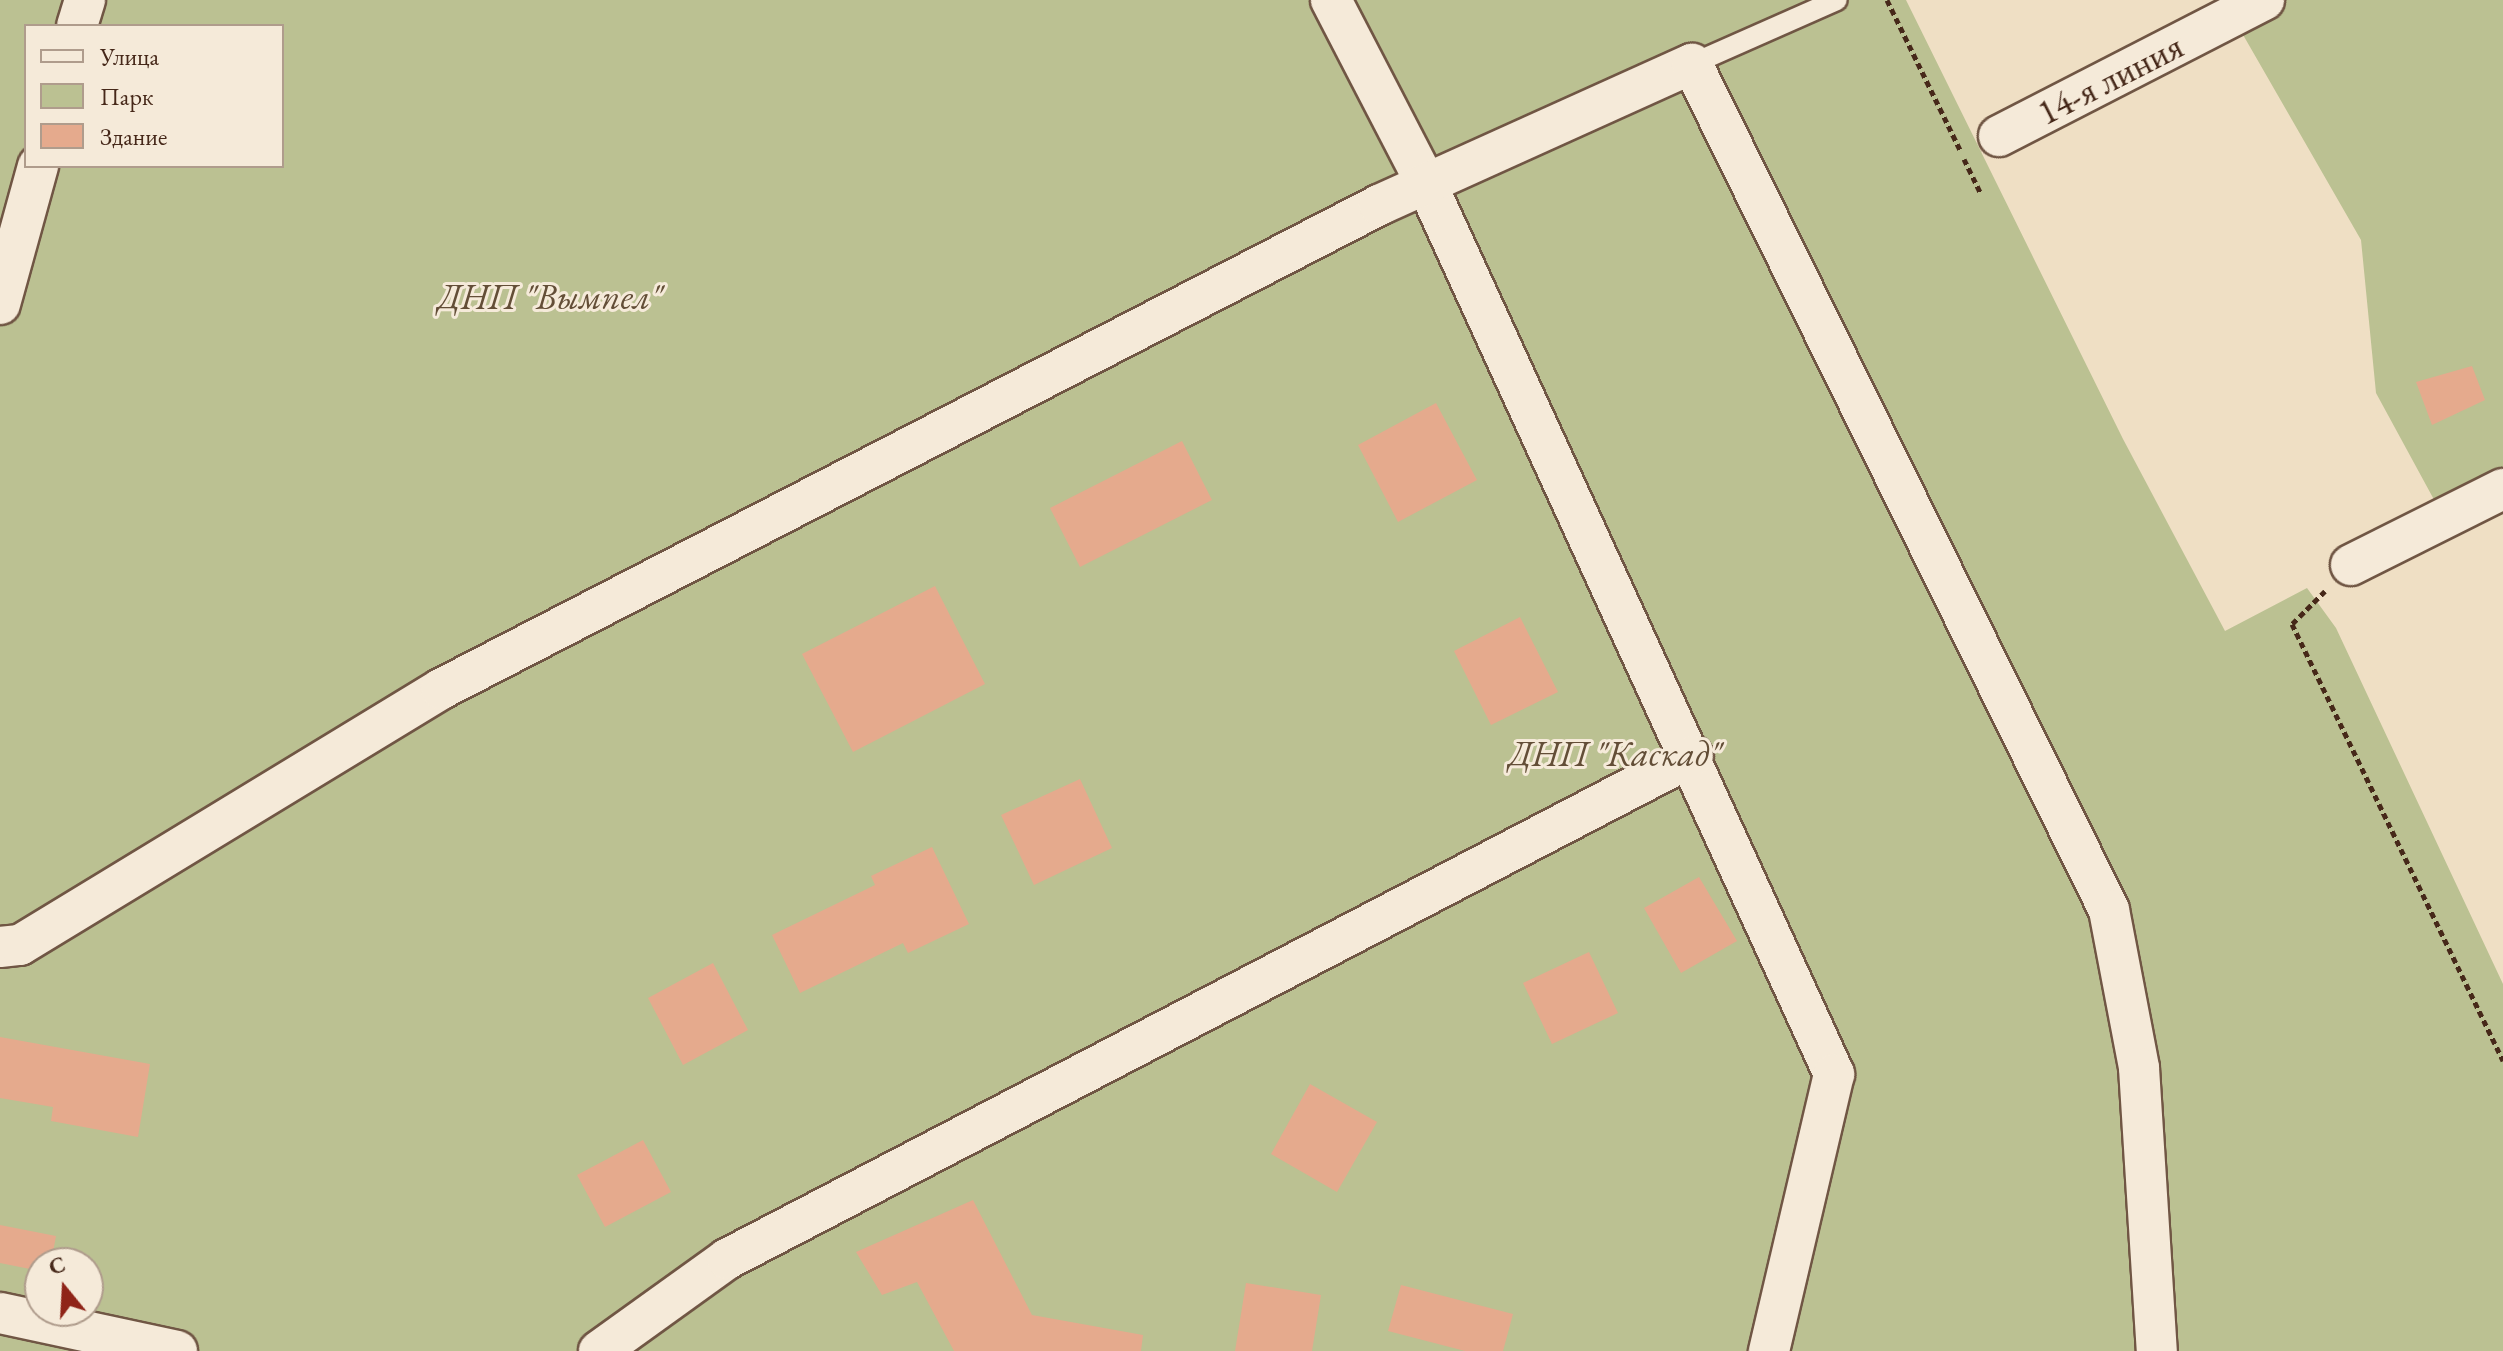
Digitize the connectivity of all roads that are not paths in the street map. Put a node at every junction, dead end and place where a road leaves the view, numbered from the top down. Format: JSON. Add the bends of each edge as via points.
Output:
{"nodes":[{"id":1,"x":85,"y":0,"type":"edge"},
{"id":2,"x":1331,"y":0,"type":"edge"},
{"id":3,"x":1837,"y":0,"type":"edge"},
{"id":4,"x":2264,"y":0,"type":"edge"},
{"id":5,"x":78,"y":24,"type":"edge"},
{"id":6,"x":1692,"y":64,"type":"junction"},
{"id":7,"x":1999,"y":136,"type":"dead end"},
{"id":8,"x":37,"y":168,"type":"edge"},
{"id":9,"x":1427,"y":185,"type":"junction"},
{"id":10,"x":0,"y":304,"type":"edge"},
{"id":11,"x":2503,"y":489,"type":"edge"},
{"id":12,"x":2351,"y":565,"type":"road end"},
{"id":13,"x":1693,"y":756,"type":"junction"},
{"id":14,"x":0,"y":947,"type":"edge"},
{"id":15,"x":0,"y":1313,"type":"edge"},
{"id":16,"x":177,"y":1351,"type":"edge"},
{"id":17,"x":599,"y":1351,"type":"edge"},
{"id":18,"x":1769,"y":1351,"type":"edge"},
{"id":19,"x":2157,"y":1351,"type":"edge"}],
"edges":[{"from":1,"to":5,"type":"street"},
{"from":2,"to":9,"type":"street"},
{"from":3,"to":6,"type":"lane"},
{"from":4,"to":7,"type":"street","name":"14-я линия"},
{"from":6,"to":9,"type":"street"},
{"from":6,"to":19,"type":"street","via":[[2109,910],[2139,1068]]},
{"from":8,"to":10,"type":"street"},
{"from":9,"to":13,"type":"street"},
{"from":9,"to":14,"type":"street","via":[[441,689],[20,945]]},
{"from":11,"to":12,"type":"street"},
{"from":13,"to":17,"type":"street","via":[[727,1259]]},
{"from":13,"to":18,"type":"street","via":[[1834,1074]]},
{"from":15,"to":16,"type":"street"}]}
